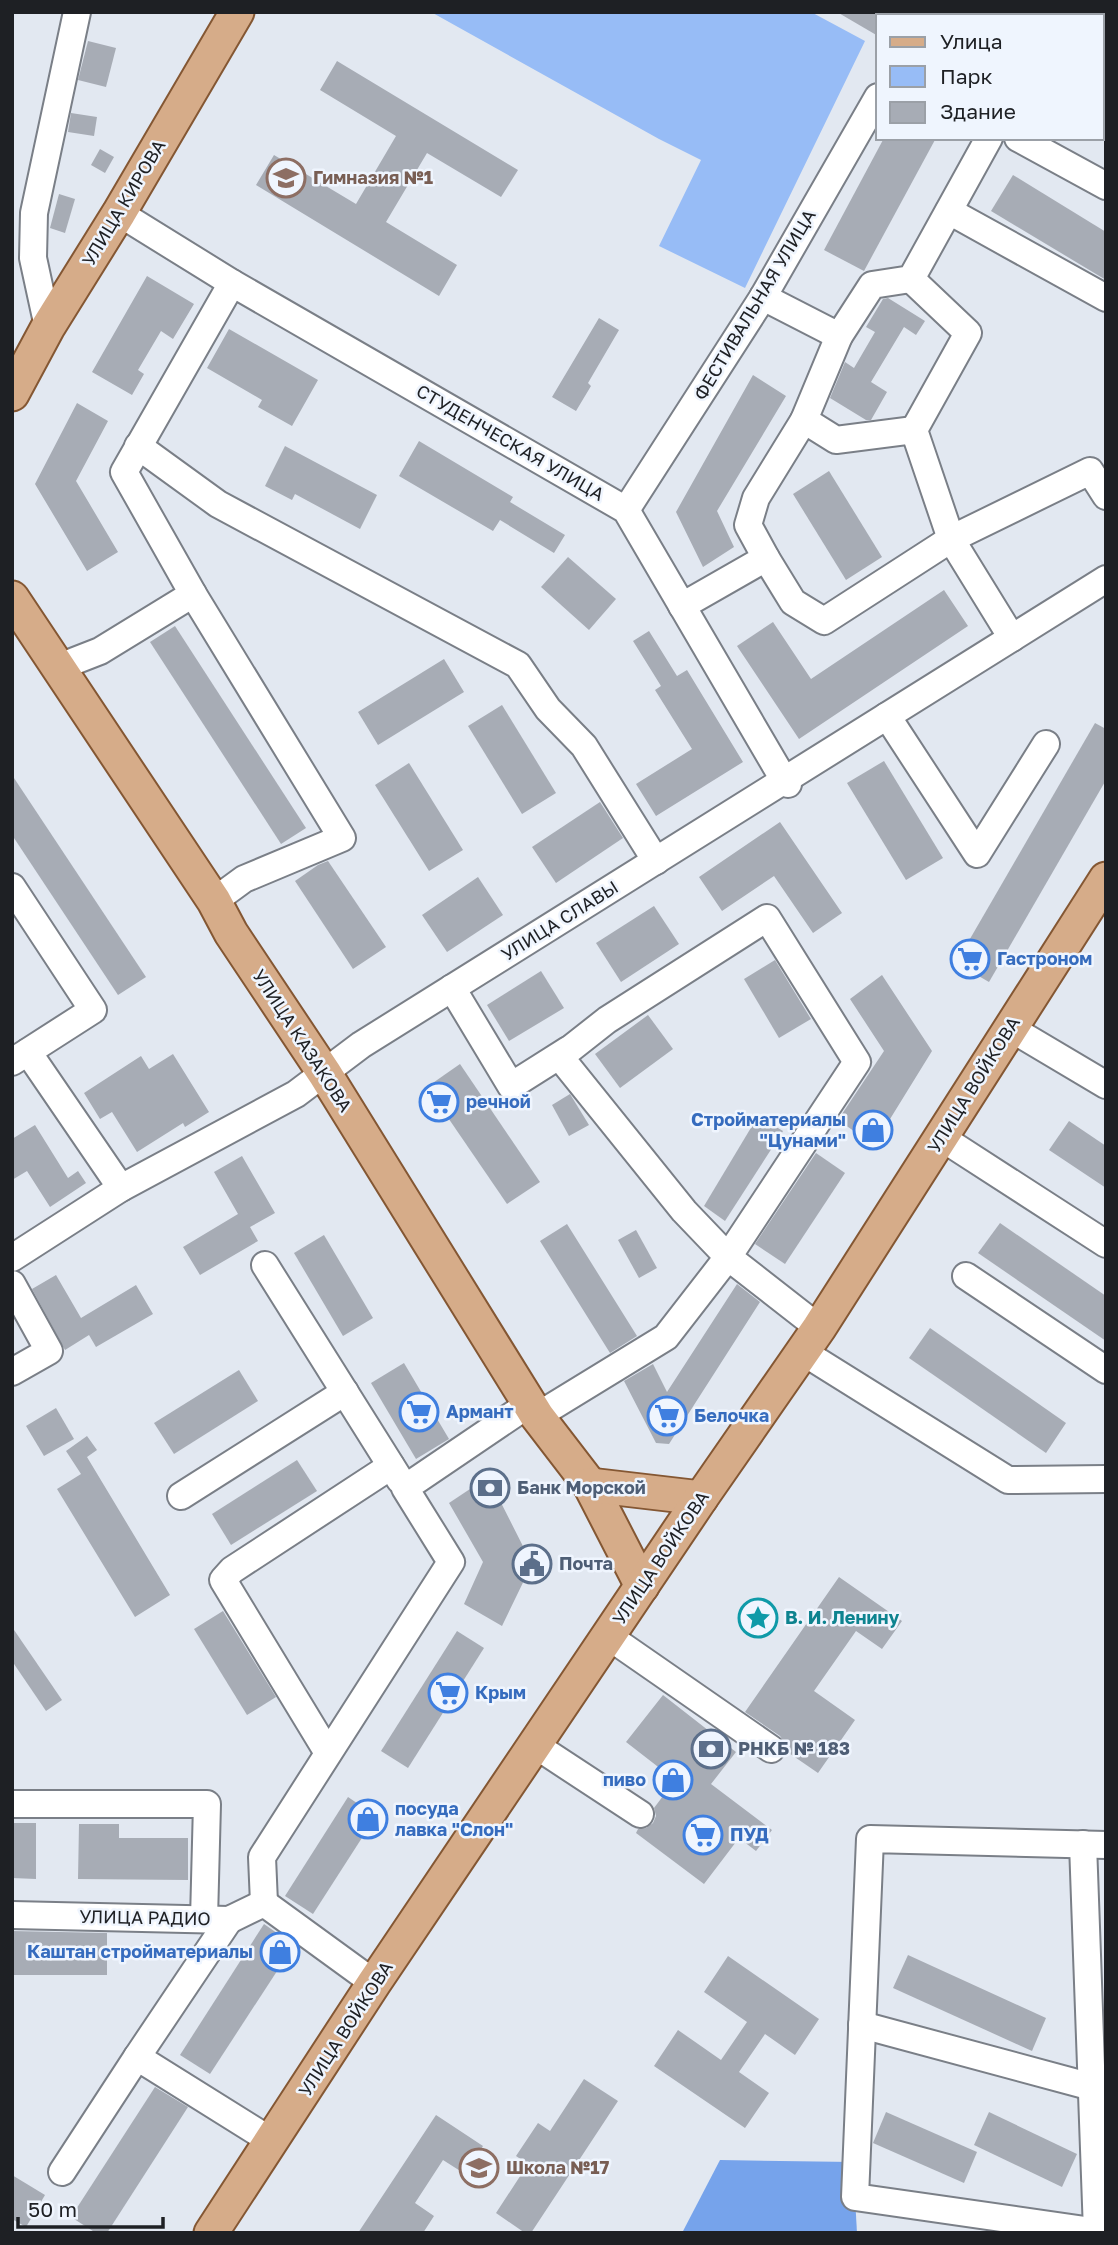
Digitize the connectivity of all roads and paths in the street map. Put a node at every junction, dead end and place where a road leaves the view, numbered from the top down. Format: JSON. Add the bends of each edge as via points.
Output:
{"nodes":[{"id":1,"x":77,"y":12,"type":"edge"},
{"id":2,"x":237,"y":12,"type":"edge"},
{"id":3,"x":876,"y":100,"type":"edge"},
{"id":4,"x":988,"y":140,"type":"edge"},
{"id":5,"x":1022,"y":140,"type":"edge"},
{"id":6,"x":1106,"y":186,"type":"edge"},
{"id":7,"x":949,"y":211,"type":"junction"},
{"id":8,"x":119,"y":213,"type":"junction"},
{"id":9,"x":911,"y":279,"type":"junction"},
{"id":10,"x":232,"y":283,"type":"junction"},
{"id":11,"x":763,"y":297,"type":"junction"},
{"id":12,"x":1106,"y":298,"type":"edge"},
{"id":13,"x":48,"y":327,"type":"junction"},
{"id":14,"x":839,"y":336,"type":"junction"},
{"id":15,"x":12,"y":394,"type":"edge"},
{"id":16,"x":804,"y":420,"type":"junction"},
{"id":17,"x":914,"y":430,"type":"junction"},
{"id":18,"x":138,"y":446,"type":"junction"},
{"id":19,"x":1098,"y":466,"type":"edge"},
{"id":20,"x":1106,"y":496,"type":"edge"},
{"id":21,"x":626,"y":510,"type":"junction"},
{"id":22,"x":951,"y":539,"type":"junction"},
{"id":23,"x":766,"y":558,"type":"junction"},
{"id":24,"x":1106,"y":579,"type":"edge"},
{"id":25,"x":193,"y":594,"type":"junction"},
{"id":26,"x":12,"y":598,"type":"edge"},
{"id":27,"x":682,"y":606,"type":"junction"},
{"id":28,"x":1012,"y":638,"type":"junction"},
{"id":29,"x":59,"y":667,"type":"junction"},
{"id":30,"x":887,"y":716,"type":"junction"},
{"id":31,"x":1046,"y":744,"type":"dead end"},
{"id":32,"x":786,"y":782,"type":"junction"},
{"id":33,"x":656,"y":861,"type":"junction"},
{"id":34,"x":1106,"y":879,"type":"edge"},
{"id":35,"x":12,"y":887,"type":"edge"},
{"id":36,"x":214,"y":901,"type":"junction"},
{"id":37,"x":452,"y":988,"type":"junction"},
{"id":38,"x":1010,"y":1028,"type":"junction"},
{"id":39,"x":568,"y":1050,"type":"junction"},
{"id":40,"x":20,"y":1057,"type":"edge"},
{"id":41,"x":325,"y":1074,"type":"junction"},
{"id":42,"x":1106,"y":1085,"type":"edge"},
{"id":43,"x":942,"y":1138,"type":"junction"},
{"id":44,"x":121,"y":1188,"type":"junction"},
{"id":45,"x":1106,"y":1244,"type":"edge"},
{"id":46,"x":727,"y":1257,"type":"junction"},
{"id":47,"x":12,"y":1258,"type":"edge"},
{"id":48,"x":265,"y":1265,"type":"dead end"},
{"id":49,"x":966,"y":1276,"type":"dead end"},
{"id":50,"x":12,"y":1284,"type":"edge"},
{"id":51,"x":811,"y":1340,"type":"junction"},
{"id":52,"x":1106,"y":1370,"type":"edge"},
{"id":53,"x":12,"y":1372,"type":"edge"},
{"id":54,"x":345,"y":1392,"type":"junction"},
{"id":55,"x":533,"y":1410,"type":"junction"},
{"id":56,"x":398,"y":1477,"type":"junction"},
{"id":57,"x":1106,"y":1479,"type":"edge"},
{"id":58,"x":590,"y":1485,"type":"junction"},
{"id":59,"x":181,"y":1496,"type":"dead end"},
{"id":60,"x":701,"y":1498,"type":"junction"},
{"id":61,"x":642,"y":1586,"type":"junction"},
{"id":62,"x":608,"y":1636,"type":"junction"},
{"id":63,"x":535,"y":1745,"type":"junction"},
{"id":64,"x":771,"y":1749,"type":"dead end"},
{"id":65,"x":328,"y":1754,"type":"junction"},
{"id":66,"x":12,"y":1804,"type":"edge"},
{"id":67,"x":639,"y":1814,"type":"dead end"},
{"id":68,"x":1094,"y":1844,"type":"edge"},
{"id":69,"x":264,"y":1903,"type":"junction"},
{"id":70,"x":12,"y":1915,"type":"edge"},
{"id":71,"x":217,"y":1919,"type":"junction"},
{"id":72,"x":374,"y":1983,"type":"junction"},
{"id":73,"x":1097,"y":1993,"type":"edge"},
{"id":74,"x":862,"y":2025,"type":"junction"},
{"id":75,"x":137,"y":2057,"type":"junction"},
{"id":76,"x":1091,"y":2087,"type":"junction"},
{"id":77,"x":273,"y":2141,"type":"junction"},
{"id":78,"x":62,"y":2172,"type":"dead end"},
{"id":79,"x":1101,"y":2232,"type":"edge"},
{"id":80,"x":211,"y":2233,"type":"edge"}],
"edges":[{"from":1,"to":13,"type":"street","via":[[34,214],[33,258]]},
{"from":2,"to":8,"type":"main road","name":"УЛИЦА КИРОВА"},
{"from":3,"to":11,"type":"street","name":"ФЕСТИВАЛЬНАЯ УЛИЦА"},
{"from":4,"to":7,"type":"street"},
{"from":5,"to":6,"type":"street"},
{"from":7,"to":9,"type":"street"},
{"from":7,"to":12,"type":"street"},
{"from":8,"to":10,"type":"street","name":"СТУДЕНЧЕСКАЯ УЛИЦА"},
{"from":8,"to":13,"type":"main road","name":"УЛИЦА КИРОВА"},
{"from":9,"to":14,"type":"street","via":[[872,285]]},
{"from":9,"to":17,"type":"street","via":[[968,333]]},
{"from":10,"to":18,"type":"street"},
{"from":10,"to":21,"type":"street","name":"СТУДЕНЧЕСКАЯ УЛИЦА"},
{"from":11,"to":14,"type":"street"},
{"from":11,"to":21,"type":"street","name":"ФЕСТИВАЛЬНАЯ УЛИЦА"},
{"from":13,"to":15,"type":"main road","name":"УЛИЦА КИРОВА"},
{"from":14,"to":16,"type":"street"},
{"from":16,"to":17,"type":"street","via":[[836,440]]},
{"from":16,"to":23,"type":"street","via":[[756,498],[748,525]]},
{"from":17,"to":22,"type":"street"},
{"from":18,"to":25,"type":"street","via":[[124,472]]},
{"from":18,"to":33,"type":"street","via":[[218,504],[519,666],[548,709],[584,746]]},
{"from":19,"to":20,"type":"street"},
{"from":19,"to":22,"type":"street"},
{"from":21,"to":27,"type":"street","name":"СТУДЕНЧЕСКАЯ УЛИЦА"},
{"from":22,"to":23,"type":"street","via":[[824,621],[793,602]]},
{"from":22,"to":28,"type":"street"},
{"from":23,"to":27,"type":"street"},
{"from":24,"to":28,"type":"street","name":"УЛИЦА СЛАВЫ"},
{"from":25,"to":29,"type":"street","via":[[100,650]]},
{"from":25,"to":36,"type":"street","via":[[342,838],[244,878]]},
{"from":26,"to":29,"type":"main road","name":"УЛИЦА КАЗАКОВА"},
{"from":27,"to":32,"type":"street","name":"СТУДЕНЧЕСКАЯ УЛИЦА"},
{"from":28,"to":30,"type":"street","name":"УЛИЦА СЛАВЫ"},
{"from":29,"to":36,"type":"main road","name":"УЛИЦА КАЗАКОВА"},
{"from":30,"to":31,"type":"street","via":[[977,854]]},
{"from":30,"to":32,"type":"street","name":"УЛИЦА СЛАВЫ"},
{"from":32,"to":33,"type":"street","name":"УЛИЦА СЛАВЫ"},
{"from":33,"to":37,"type":"street","name":"УЛИЦА СЛАВЫ"},
{"from":34,"to":38,"type":"main road","name":"УЛИЦА ВОЙКОВА"},
{"from":35,"to":40,"type":"street","via":[[93,1010]]},
{"from":36,"to":41,"type":"main road","name":"УЛИЦА КАЗАКОВА"},
{"from":37,"to":39,"type":"street","via":[[511,1086]]},
{"from":37,"to":41,"type":"street","name":"УЛИЦА СЛАВЫ","via":[[361,1045]]},
{"from":38,"to":42,"type":"street"},
{"from":38,"to":43,"type":"main road","name":"УЛИЦА ВОЙКОВА"},
{"from":39,"to":46,"type":"street","via":[[560,1057],[684,1211]]},
{"from":39,"to":46,"type":"street","via":[[767,918],[857,1062]]},
{"from":40,"to":44,"type":"street"},
{"from":41,"to":44,"type":"street","name":"УЛИЦА СЛАВЫ"},
{"from":41,"to":55,"type":"main road","name":"УЛИЦА КАЗАКОВА"},
{"from":43,"to":45,"type":"street"},
{"from":43,"to":51,"type":"main road","name":"УЛИЦА ВОЙКОВА"},
{"from":44,"to":47,"type":"street","name":"УЛИЦА СЛАВЫ"},
{"from":46,"to":51,"type":"street"},
{"from":46,"to":55,"type":"street","via":[[666,1337]]},
{"from":48,"to":54,"type":"street"},
{"from":49,"to":52,"type":"street"},
{"from":50,"to":53,"type":"street","via":[[49,1351]]},
{"from":51,"to":57,"type":"street","via":[[1009,1480]]},
{"from":51,"to":60,"type":"main road","name":"УЛИЦА ВОЙКОВА"},
{"from":54,"to":56,"type":"street"},
{"from":54,"to":59,"type":"street"},
{"from":55,"to":56,"type":"street"},
{"from":55,"to":58,"type":"main road","name":"УЛИЦА КАЗАКОВА"},
{"from":56,"to":65,"type":"street","via":[[451,1562]]},
{"from":56,"to":65,"type":"street","via":[[232,1570],[223,1580]]},
{"from":58,"to":60,"type":"main road"},
{"from":58,"to":61,"type":"main road","name":"УЛИЦА КАЗАКОВА"},
{"from":60,"to":61,"type":"main road","name":"УЛИЦА ВОЙКОВА"},
{"from":61,"to":62,"type":"main road","name":"УЛИЦА ВОЙКОВА"},
{"from":62,"to":63,"type":"main road","name":"УЛИЦА ВОЙКОВА"},
{"from":62,"to":64,"type":"street"},
{"from":63,"to":67,"type":"street"},
{"from":63,"to":72,"type":"main road","name":"УЛИЦА ВОЙКОВА"},
{"from":65,"to":69,"type":"street","via":[[262,1857]]},
{"from":66,"to":71,"type":"street","via":[[207,1804]]},
{"from":68,"to":73,"type":"street"},
{"from":68,"to":74,"type":"street","via":[[870,1839]]},
{"from":69,"to":71,"type":"street","name":"УЛИЦА РАДИО"},
{"from":69,"to":72,"type":"street"},
{"from":70,"to":71,"type":"street","name":"УЛИЦА РАДИО"},
{"from":71,"to":75,"type":"street"},
{"from":72,"to":77,"type":"main road","name":"УЛИЦА ВОЙКОВА"},
{"from":73,"to":76,"type":"street"},
{"from":74,"to":76,"type":"street"},
{"from":74,"to":79,"type":"street","via":[[855,2197]]},
{"from":75,"to":77,"type":"street"},
{"from":75,"to":78,"type":"street"},
{"from":76,"to":79,"type":"street"},
{"from":77,"to":80,"type":"main road","name":"УЛИЦА ВОЙКОВА"}]}
